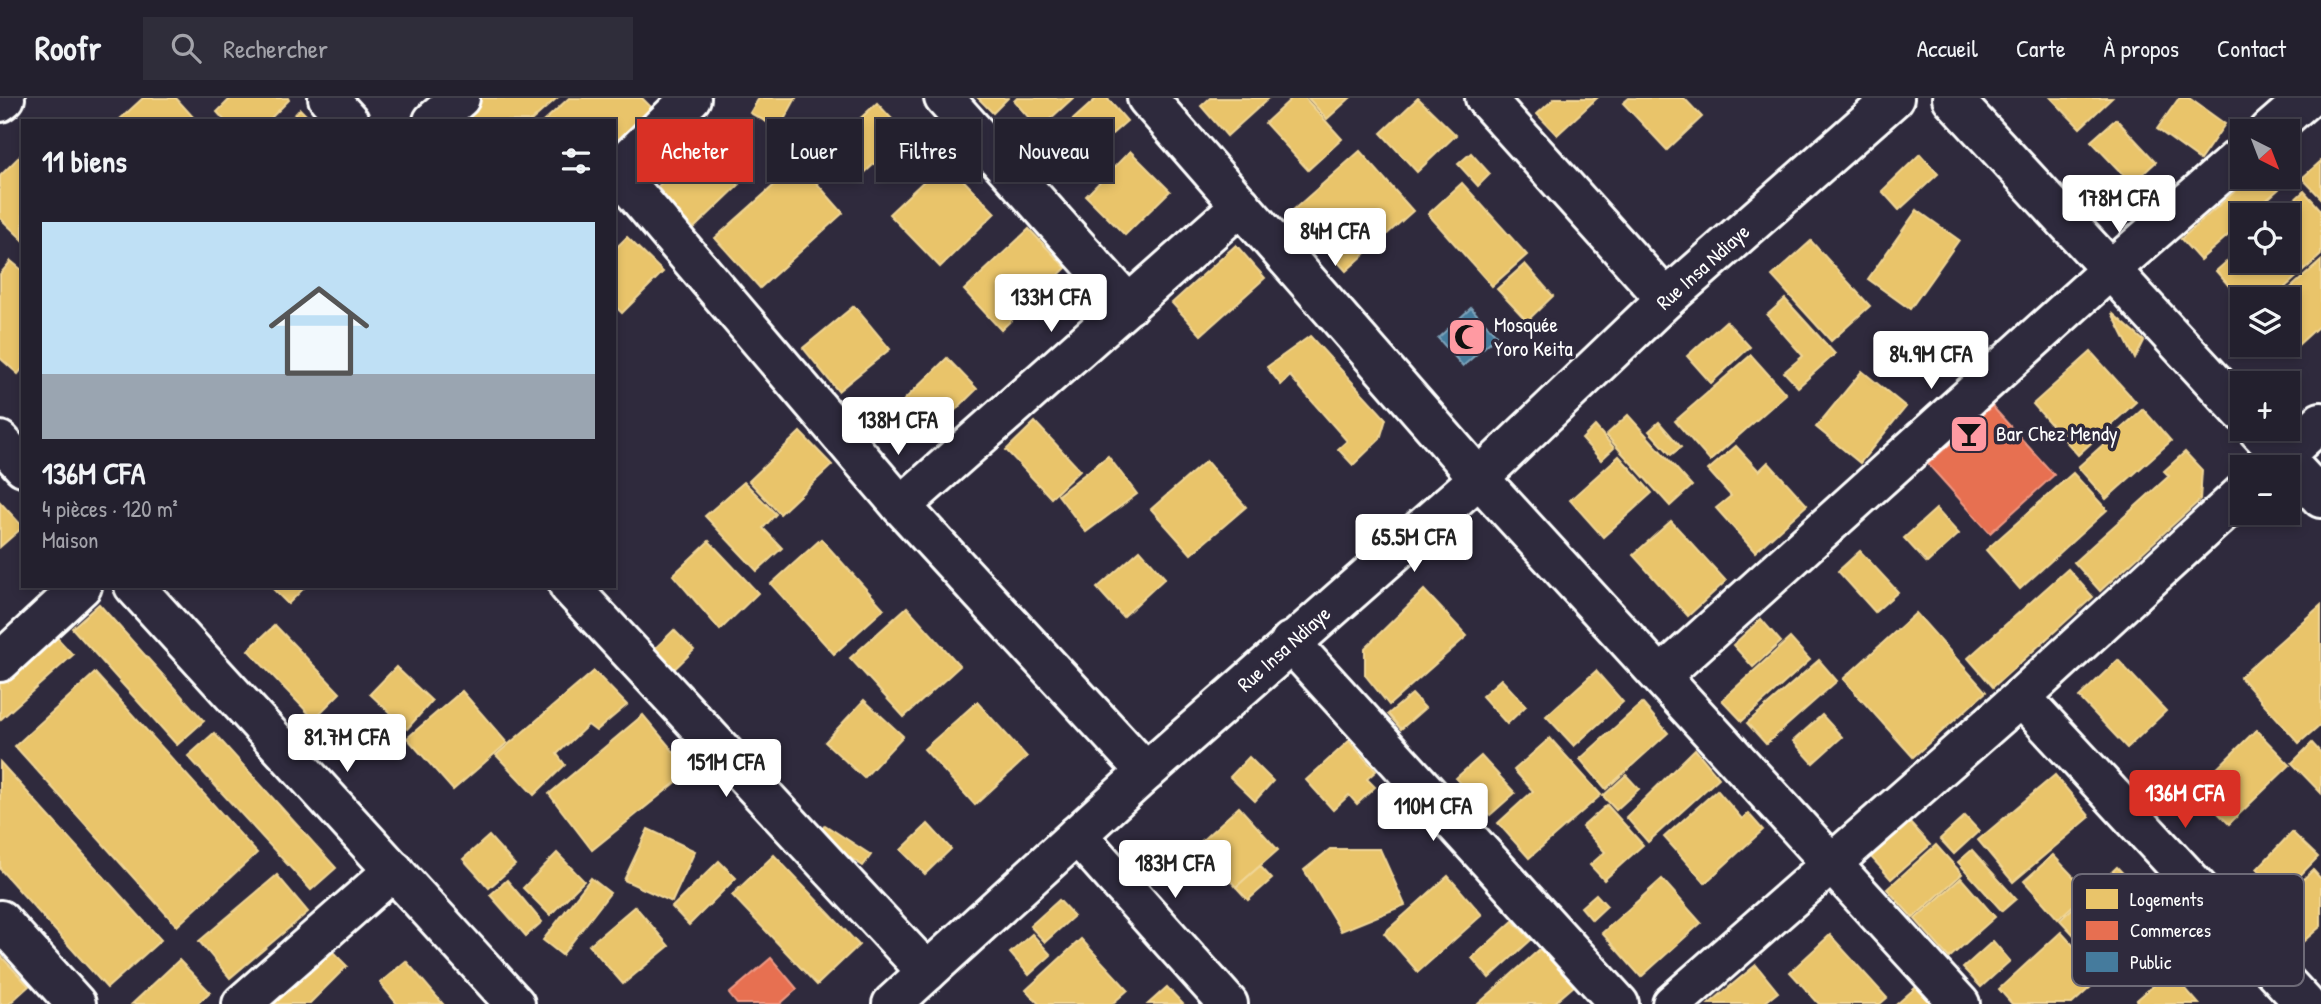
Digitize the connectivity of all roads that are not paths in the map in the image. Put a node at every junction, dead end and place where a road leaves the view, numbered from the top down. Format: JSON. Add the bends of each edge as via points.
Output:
{"nodes":[{"id":1,"x":5,"y":98,"type":"edge"},
{"id":2,"x":328,"y":98,"type":"edge"},
{"id":3,"x":460,"y":98,"type":"edge"},
{"id":4,"x":691,"y":98,"type":"edge"},
{"id":5,"x":944,"y":98,"type":"edge"},
{"id":6,"x":1147,"y":98,"type":"edge"},
{"id":7,"x":1485,"y":98,"type":"edge"},
{"id":8,"x":1894,"y":98,"type":"edge"},
{"id":9,"x":1952,"y":98,"type":"edge"},
{"id":10,"x":2307,"y":98,"type":"edge"},
{"id":11,"x":0,"y":102,"type":"edge"},
{"id":12,"x":347,"y":119,"type":"edge"},
{"id":13,"x":435,"y":119,"type":"edge"},
{"id":14,"x":2283,"y":119,"type":"edge"},
{"id":15,"x":2230,"y":165,"type":"edge"},
{"id":16,"x":616,"y":171,"type":"edge"},
{"id":17,"x":616,"y":173,"type":"edge"},
{"id":18,"x":1241,"y":205,"type":"junction"},
{"id":19,"x":2110,"y":270,"type":"junction"},
{"id":20,"x":1666,"y":299,"type":"junction"},
{"id":21,"x":1129,"y":305,"type":"junction"},
{"id":22,"x":2230,"y":399,"type":"edge"},
{"id":23,"x":2321,"y":422,"type":"edge"},
{"id":24,"x":0,"y":440,"type":"edge"},
{"id":25,"x":2285,"y":455,"type":"edge"},
{"id":26,"x":21,"y":464,"type":"edge"},
{"id":27,"x":1479,"y":478,"type":"junction"},
{"id":28,"x":2300,"y":481,"type":"edge"},
{"id":29,"x":2321,"y":498,"type":"edge"},
{"id":30,"x":2230,"y":505,"type":"edge"},
{"id":31,"x":901,"y":506,"type":"junction"},
{"id":32,"x":80,"y":588,"type":"edge"},
{"id":33,"x":571,"y":588,"type":"edge"},
{"id":34,"x":144,"y":590,"type":"edge"},
{"id":35,"x":1290,"y":642,"type":"junction"},
{"id":36,"x":0,"y":662,"type":"edge"},
{"id":37,"x":1662,"y":675,"type":"junction"},
{"id":38,"x":2021,"y":697,"type":"junction"},
{"id":39,"x":1146,"y":772,"type":"junction"},
{"id":40,"x":1077,"y":835,"type":"junction"},
{"id":41,"x":1831,"y":861,"type":"junction"},
{"id":42,"x":394,"y":870,"type":"junction"},
{"id":43,"x":2185,"y":874,"type":"edge"},
{"id":44,"x":0,"y":920,"type":"edge"},
{"id":45,"x":927,"y":972,"type":"junction"},
{"id":46,"x":2288,"y":986,"type":"edge"},
{"id":47,"x":76,"y":1004,"type":"edge"},
{"id":48,"x":242,"y":1004,"type":"edge"},
{"id":49,"x":515,"y":1004,"type":"edge"},
{"id":50,"x":892,"y":1004,"type":"edge"},
{"id":51,"x":1228,"y":1004,"type":"edge"},
{"id":52,"x":1619,"y":1004,"type":"edge"},
{"id":53,"x":1672,"y":1004,"type":"edge"},
{"id":54,"x":1960,"y":1004,"type":"edge"},
{"id":55,"x":2305,"y":1004,"type":"edge"}],
"edges":[{"from":1,"to":11,"type":"street"},
{"from":2,"to":12,"type":"street"},
{"from":3,"to":13,"type":"street"},
{"from":4,"to":16,"type":"street"},
{"from":5,"to":21,"type":"street"},
{"from":6,"to":18,"type":"street"},
{"from":7,"to":20,"type":"street"},
{"from":8,"to":20,"type":"street","name":"Rue Insa Ndiaye"},
{"from":9,"to":19,"type":"street"},
{"from":10,"to":14,"type":"street"},
{"from":15,"to":19,"type":"street"},
{"from":17,"to":31,"type":"street"},
{"from":18,"to":21,"type":"street"},
{"from":18,"to":27,"type":"street"},
{"from":19,"to":22,"type":"street"},
{"from":19,"to":37,"type":"street"},
{"from":20,"to":27,"type":"street","name":"Rue Insa Ndiaye"},
{"from":21,"to":31,"type":"street"},
{"from":23,"to":25,"type":"street"},
{"from":24,"to":26,"type":"street"},
{"from":27,"to":35,"type":"street","name":"Rue Insa Ndiaye"},
{"from":27,"to":37,"type":"street"},
{"from":28,"to":29,"type":"street"},
{"from":30,"to":38,"type":"street"},
{"from":31,"to":39,"type":"street"},
{"from":32,"to":36,"type":"street"},
{"from":33,"to":45,"type":"street"},
{"from":34,"to":42,"type":"street"},
{"from":35,"to":39,"type":"street","name":"Rue Insa Ndiaye"},
{"from":35,"to":52,"type":"street"},
{"from":37,"to":41,"type":"street"},
{"from":38,"to":41,"type":"street"},
{"from":38,"to":43,"type":"street"},
{"from":39,"to":40,"type":"street","name":"Rue Insa Ndiaye"},
{"from":40,"to":45,"type":"street","name":"Rue Insa Ndiaye"},
{"from":40,"to":51,"type":"street"},
{"from":41,"to":53,"type":"street"},
{"from":41,"to":54,"type":"street"},
{"from":42,"to":48,"type":"street"},
{"from":42,"to":49,"type":"street"},
{"from":44,"to":47,"type":"street"},
{"from":45,"to":50,"type":"street","name":"Rue Insa Ndiaye"},
{"from":46,"to":55,"type":"street"}]}
